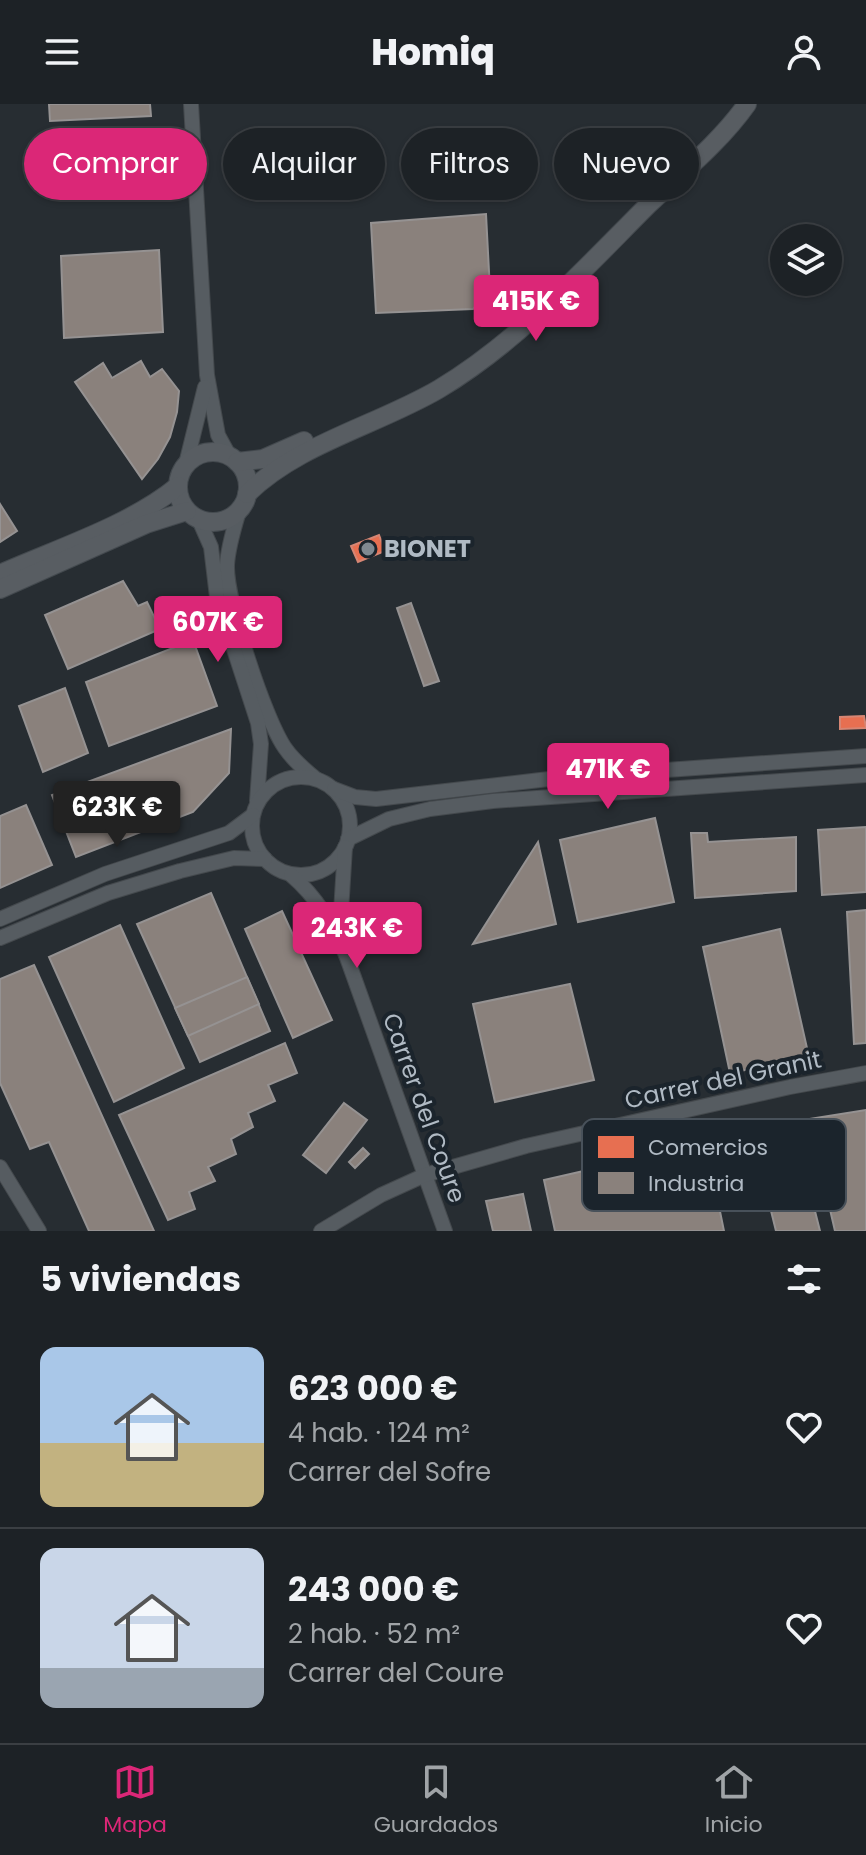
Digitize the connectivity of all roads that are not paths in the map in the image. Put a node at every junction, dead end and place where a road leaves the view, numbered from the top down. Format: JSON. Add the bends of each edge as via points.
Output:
{"nodes":[{"id":1,"x":191,"y":104,"type":"edge"},
{"id":2,"x":732,"y":104,"type":"edge"},
{"id":3,"x":747,"y":104,"type":"edge"},
{"id":4,"x":207,"y":375,"type":"junction"},
{"id":5,"x":234,"y":460,"type":"junction"},
{"id":6,"x":186,"y":464,"type":"junction"},
{"id":7,"x":178,"y":486,"type":"junction"},
{"id":8,"x":243,"y":502,"type":"junction"},
{"id":9,"x":193,"y":515,"type":"junction"},
{"id":10,"x":0,"y":574,"type":"edge"},
{"id":11,"x":0,"y":589,"type":"edge"},
{"id":12,"x":866,"y":756,"type":"edge"},
{"id":13,"x":866,"y":775,"type":"edge"},
{"id":14,"x":316,"y":779,"type":"junction"},
{"id":15,"x":334,"y":789,"type":"junction"},
{"id":16,"x":255,"y":810,"type":"junction"},
{"id":17,"x":347,"y":843,"type":"junction"},
{"id":18,"x":265,"y":859,"type":"junction"},
{"id":19,"x":290,"y":874,"type":"junction"},
{"id":20,"x":0,"y":919,"type":"edge"},
{"id":21,"x":0,"y":938,"type":"edge"},
{"id":22,"x":346,"y":955,"type":"junction"},
{"id":23,"x":866,"y":1073,"type":"edge"},
{"id":24,"x":646,"y":1119,"type":"edge"},
{"id":25,"x":582,"y":1133,"type":"edge"},
{"id":26,"x":0,"y":1167,"type":"edge"},
{"id":27,"x":425,"y":1175,"type":"junction"},
{"id":28,"x":39,"y":1231,"type":"edge"},
{"id":29,"x":321,"y":1231,"type":"edge"},
{"id":30,"x":445,"y":1231,"type":"edge"}],
"edges":[{"from":1,"to":4,"type":"street"},
{"from":2,"to":5,"type":"main road","via":[[547,290],[474,353],[350,421],[263,459]]},
{"from":3,"to":8,"type":"main road","via":[[560,292],[489,355],[403,409],[292,461],[261,480]]},
{"from":4,"to":5,"type":"street","via":[[218,435]]},
{"from":4,"to":6,"type":"street"},
{"from":5,"to":6,"type":"main road","via":[[208,453]]},
{"from":5,"to":8,"type":"main road","via":[[246,476]]},
{"from":6,"to":7,"type":"main road"},
{"from":7,"to":9,"type":"main road","via":[[180,501]]},
{"from":7,"to":10,"type":"main road","via":[[133,516]]},
{"from":8,"to":9,"type":"main road","via":[[226,520],[215,523]]},
{"from":8,"to":14,"type":"street","via":[[227,566],[237,625],[273,725],[285,748]]},
{"from":9,"to":11,"type":"main road","via":[[168,515]]},
{"from":9,"to":16,"type":"street","via":[[211,547],[217,597],[258,723]]},
{"from":12,"to":15,"type":"street","via":[[566,777],[376,799]]},
{"from":13,"to":17,"type":"street","via":[[430,809],[389,819]]},
{"from":14,"to":15,"type":"street"},
{"from":14,"to":16,"type":"street","via":[[278,782]]},
{"from":15,"to":17,"type":"street","via":[[349,813]]},
{"from":16,"to":18,"type":"street","via":[[254,841]]},
{"from":16,"to":20,"type":"street","via":[[229,833],[105,874]]},
{"from":17,"to":19,"type":"street","via":[[337,860],[321,871]]},
{"from":17,"to":22,"type":"street","name":"Carrer del Coure","via":[[341,912]]},
{"from":18,"to":19,"type":"street"},
{"from":18,"to":21,"type":"street","via":[[234,858],[180,871],[108,893]]},
{"from":19,"to":22,"type":"street","name":"Carrer del Coure","via":[[327,914]]},
{"from":22,"to":27,"type":"street","name":"Carrer del Coure"},
{"from":23,"to":24,"type":"street","name":"Carrer del Granit"},
{"from":25,"to":27,"type":"street","name":"Carrer del Granit"},
{"from":26,"to":28,"type":"street"},
{"from":27,"to":29,"type":"street","name":"Carrer del Granit"},
{"from":27,"to":30,"type":"street","name":"Carrer del Coure"}]}
